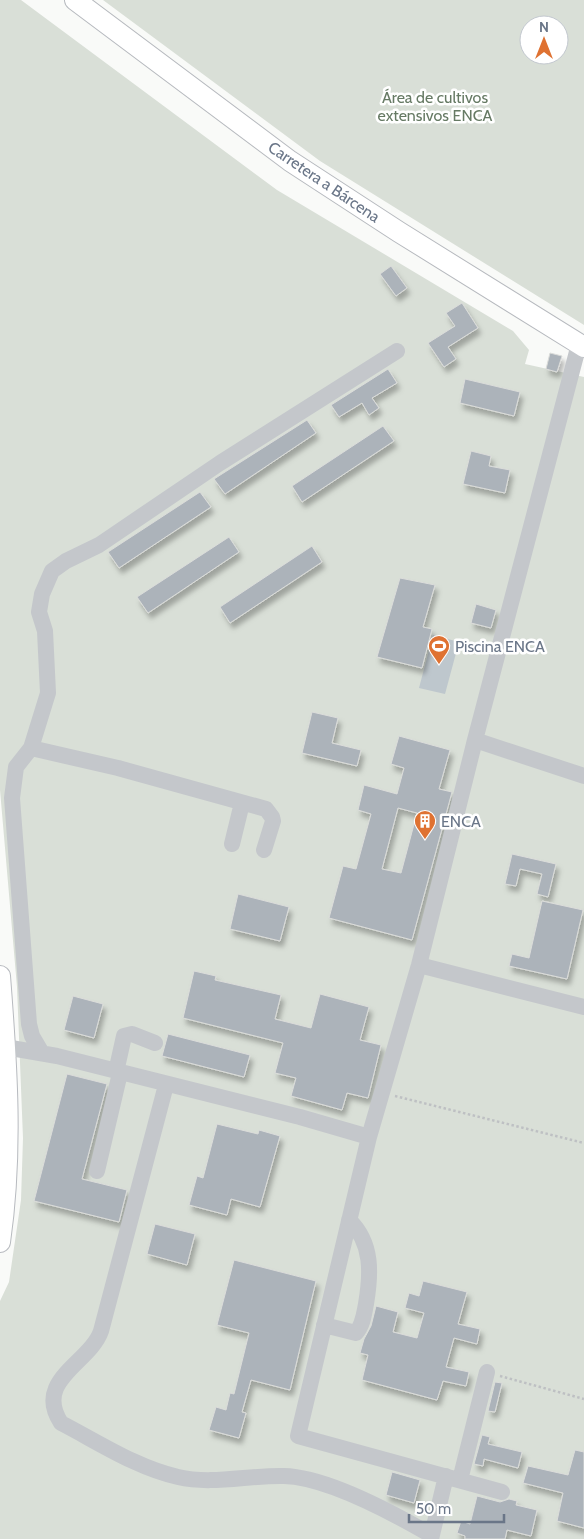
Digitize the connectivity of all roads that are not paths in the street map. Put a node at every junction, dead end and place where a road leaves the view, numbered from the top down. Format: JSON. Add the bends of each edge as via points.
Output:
{"nodes":[{"id":1,"x":75,"y":0,"type":"edge"},
{"id":2,"x":582,"y":346,"type":"edge"},
{"id":3,"x":397,"y":351,"type":"dead end"},
{"id":4,"x":475,"y":740,"type":"junction"},
{"id":5,"x":31,"y":748,"type":"junction"},
{"id":6,"x":584,"y":776,"type":"edge"},
{"id":7,"x":242,"y":803,"type":"junction"},
{"id":8,"x":232,"y":844,"type":"dead end"},
{"id":9,"x":264,"y":850,"type":"dead end"},
{"id":10,"x":419,"y":965,"type":"junction"},
{"id":11,"x":0,"y":976,"type":"edge"},
{"id":12,"x":584,"y":1007,"type":"edge"},
{"id":13,"x":155,"y":1043,"type":"dead end"},
{"id":14,"x":5,"y":1046,"type":"junction"},
{"id":15,"x":42,"y":1053,"type":"junction"},
{"id":16,"x":118,"y":1072,"type":"junction"},
{"id":17,"x":166,"y":1085,"type":"junction"},
{"id":18,"x":4,"y":1137,"type":"edge"},
{"id":19,"x":369,"y":1137,"type":"junction"},
{"id":20,"x":97,"y":1171,"type":"dead end"},
{"id":21,"x":349,"y":1220,"type":"junction"},
{"id":22,"x":0,"y":1242,"type":"edge"},
{"id":23,"x":324,"y":1324,"type":"junction"},
{"id":24,"x":487,"y":1372,"type":"road end"},
{"id":25,"x":453,"y":1478,"type":"junction"},
{"id":26,"x":502,"y":1492,"type":"dead end"},
{"id":27,"x":431,"y":1537,"type":"edge"}],
"edges":[{"from":1,"to":2,"type":"main road","name":"Carretera a Bárcena","via":[[290,161]]},
{"from":2,"to":4,"type":"street"},
{"from":3,"to":5,"type":"street","via":[[220,463],[100,545],[52,571],[42,594],[39,612],[46,631],[48,693]]},
{"from":4,"to":6,"type":"street"},
{"from":4,"to":10,"type":"street"},
{"from":5,"to":7,"type":"street","via":[[118,768]]},
{"from":5,"to":15,"type":"street","via":[[16,767],[12,798],[29,1024]]},
{"from":7,"to":8,"type":"street"},
{"from":7,"to":9,"type":"street","via":[[266,809],[272,817]]},
{"from":10,"to":12,"type":"street"},
{"from":10,"to":19,"type":"street"},
{"from":11,"to":14,"type":"main road"},
{"from":13,"to":16,"type":"street","via":[[132,1034],[124,1036]]},
{"from":14,"to":15,"type":"street"},
{"from":14,"to":18,"type":"main road","via":[[9,1098]]},
{"from":15,"to":16,"type":"street"},
{"from":16,"to":17,"type":"street"},
{"from":16,"to":20,"type":"street"},
{"from":17,"to":19,"type":"street"},
{"from":17,"to":27,"type":"street","via":[[101,1331],[95,1346],[62,1377],[54,1399],[56,1416],[61,1423],[164,1474],[199,1480],[286,1476],[308,1481],[376,1505]]},
{"from":18,"to":22,"type":"main road"},
{"from":19,"to":21,"type":"street"},
{"from":21,"to":23,"type":"street"},
{"from":21,"to":23,"type":"street","via":[[357,1228],[370,1259],[370,1283],[363,1318],[356,1333]]},
{"from":23,"to":25,"type":"street","via":[[298,1436]]},
{"from":24,"to":25,"type":"street"},
{"from":25,"to":26,"type":"street"},
{"from":25,"to":27,"type":"street"}]}
